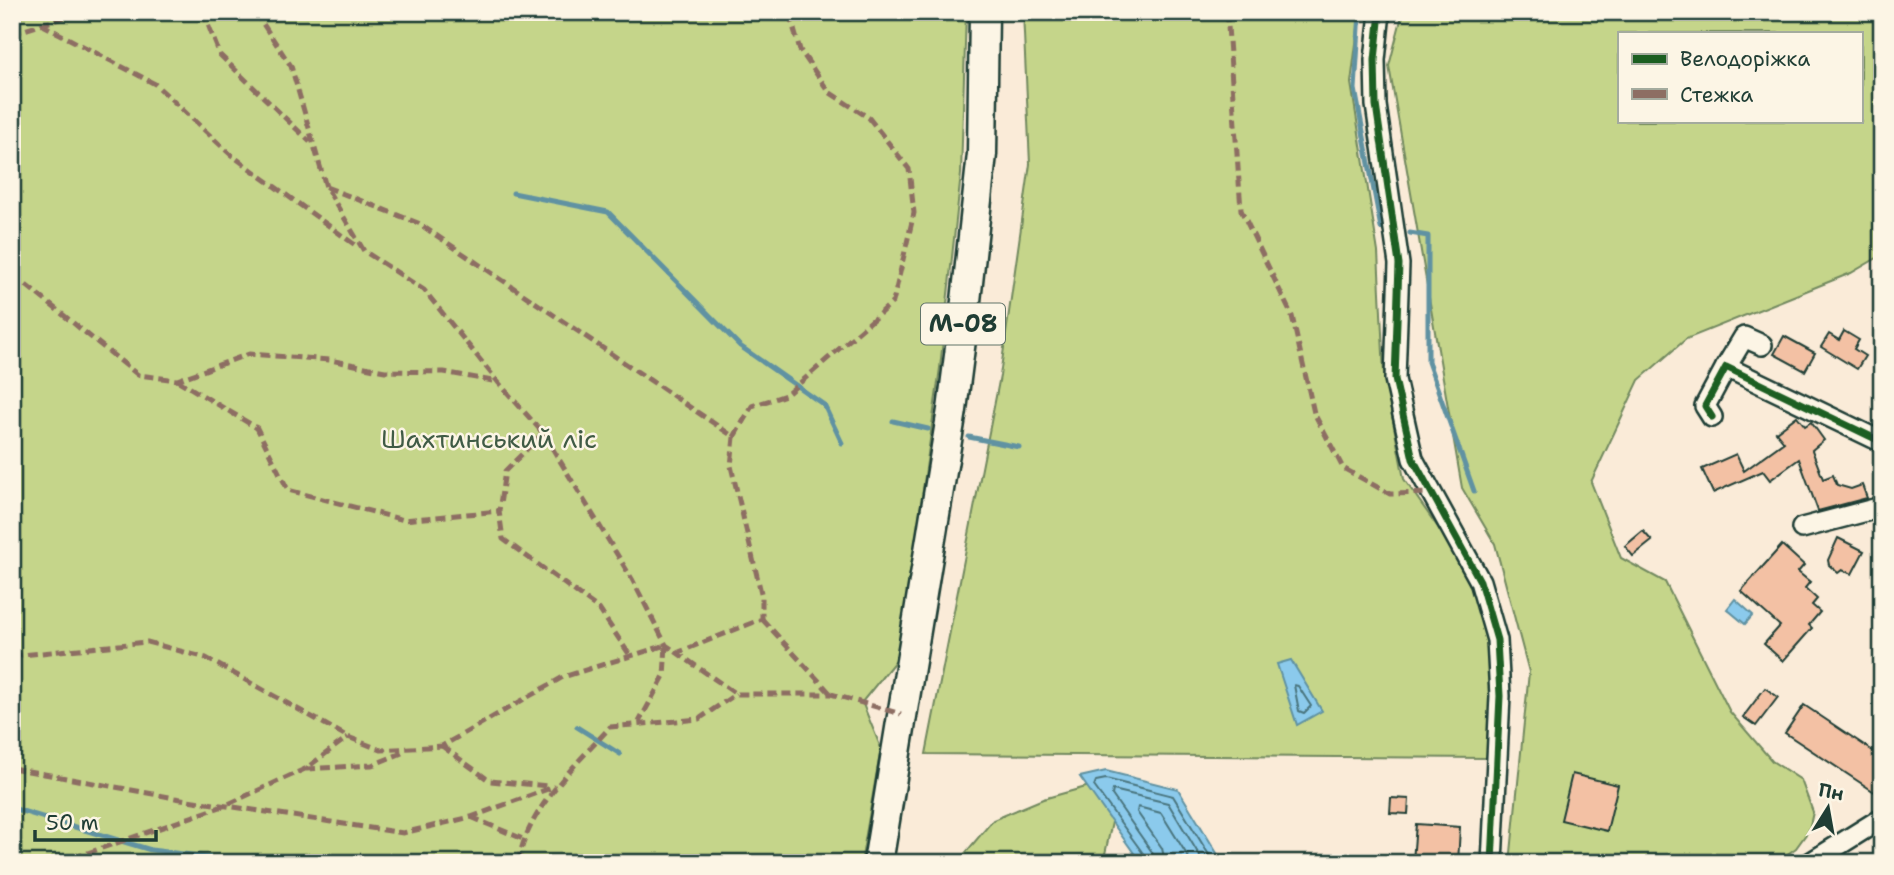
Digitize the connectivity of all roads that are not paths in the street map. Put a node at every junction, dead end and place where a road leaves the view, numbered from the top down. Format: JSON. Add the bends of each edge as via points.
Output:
{"nodes":[{"id":1,"x":984,"y":12,"type":"edge"},
{"id":2,"x":1380,"y":12,"type":"edge"},
{"id":3,"x":1762,"y":345,"type":"dead end"},
{"id":4,"x":1726,"y":367,"type":"junction"},
{"id":5,"x":1712,"y":417,"type":"dead end"},
{"id":6,"x":1882,"y":442,"type":"edge"},
{"id":7,"x":1882,"y":503,"type":"edge"},
{"id":8,"x":1802,"y":528,"type":"dead end"},
{"id":9,"x":1882,"y":818,"type":"edge"},
{"id":10,"x":878,"y":863,"type":"edge"},
{"id":11,"x":1492,"y":863,"type":"edge"},
{"id":12,"x":1810,"y":863,"type":"edge"}],
"edges":[{"from":1,"to":10,"type":"highway","number":"М-08","via":[[982,154],[966,301]]},
{"from":2,"to":11,"type":"street","via":[[1376,105],[1399,264],[1395,379],[1413,459],[1480,581],[1497,640],[1500,696]]},
{"from":3,"to":4,"type":"street","via":[[1744,337]]},
{"from":4,"to":5,"type":"street","via":[[1705,406]]},
{"from":4,"to":6,"type":"street"},
{"from":7,"to":8,"type":"street","via":[[1878,508]]},
{"from":9,"to":12,"type":"street"}]}
